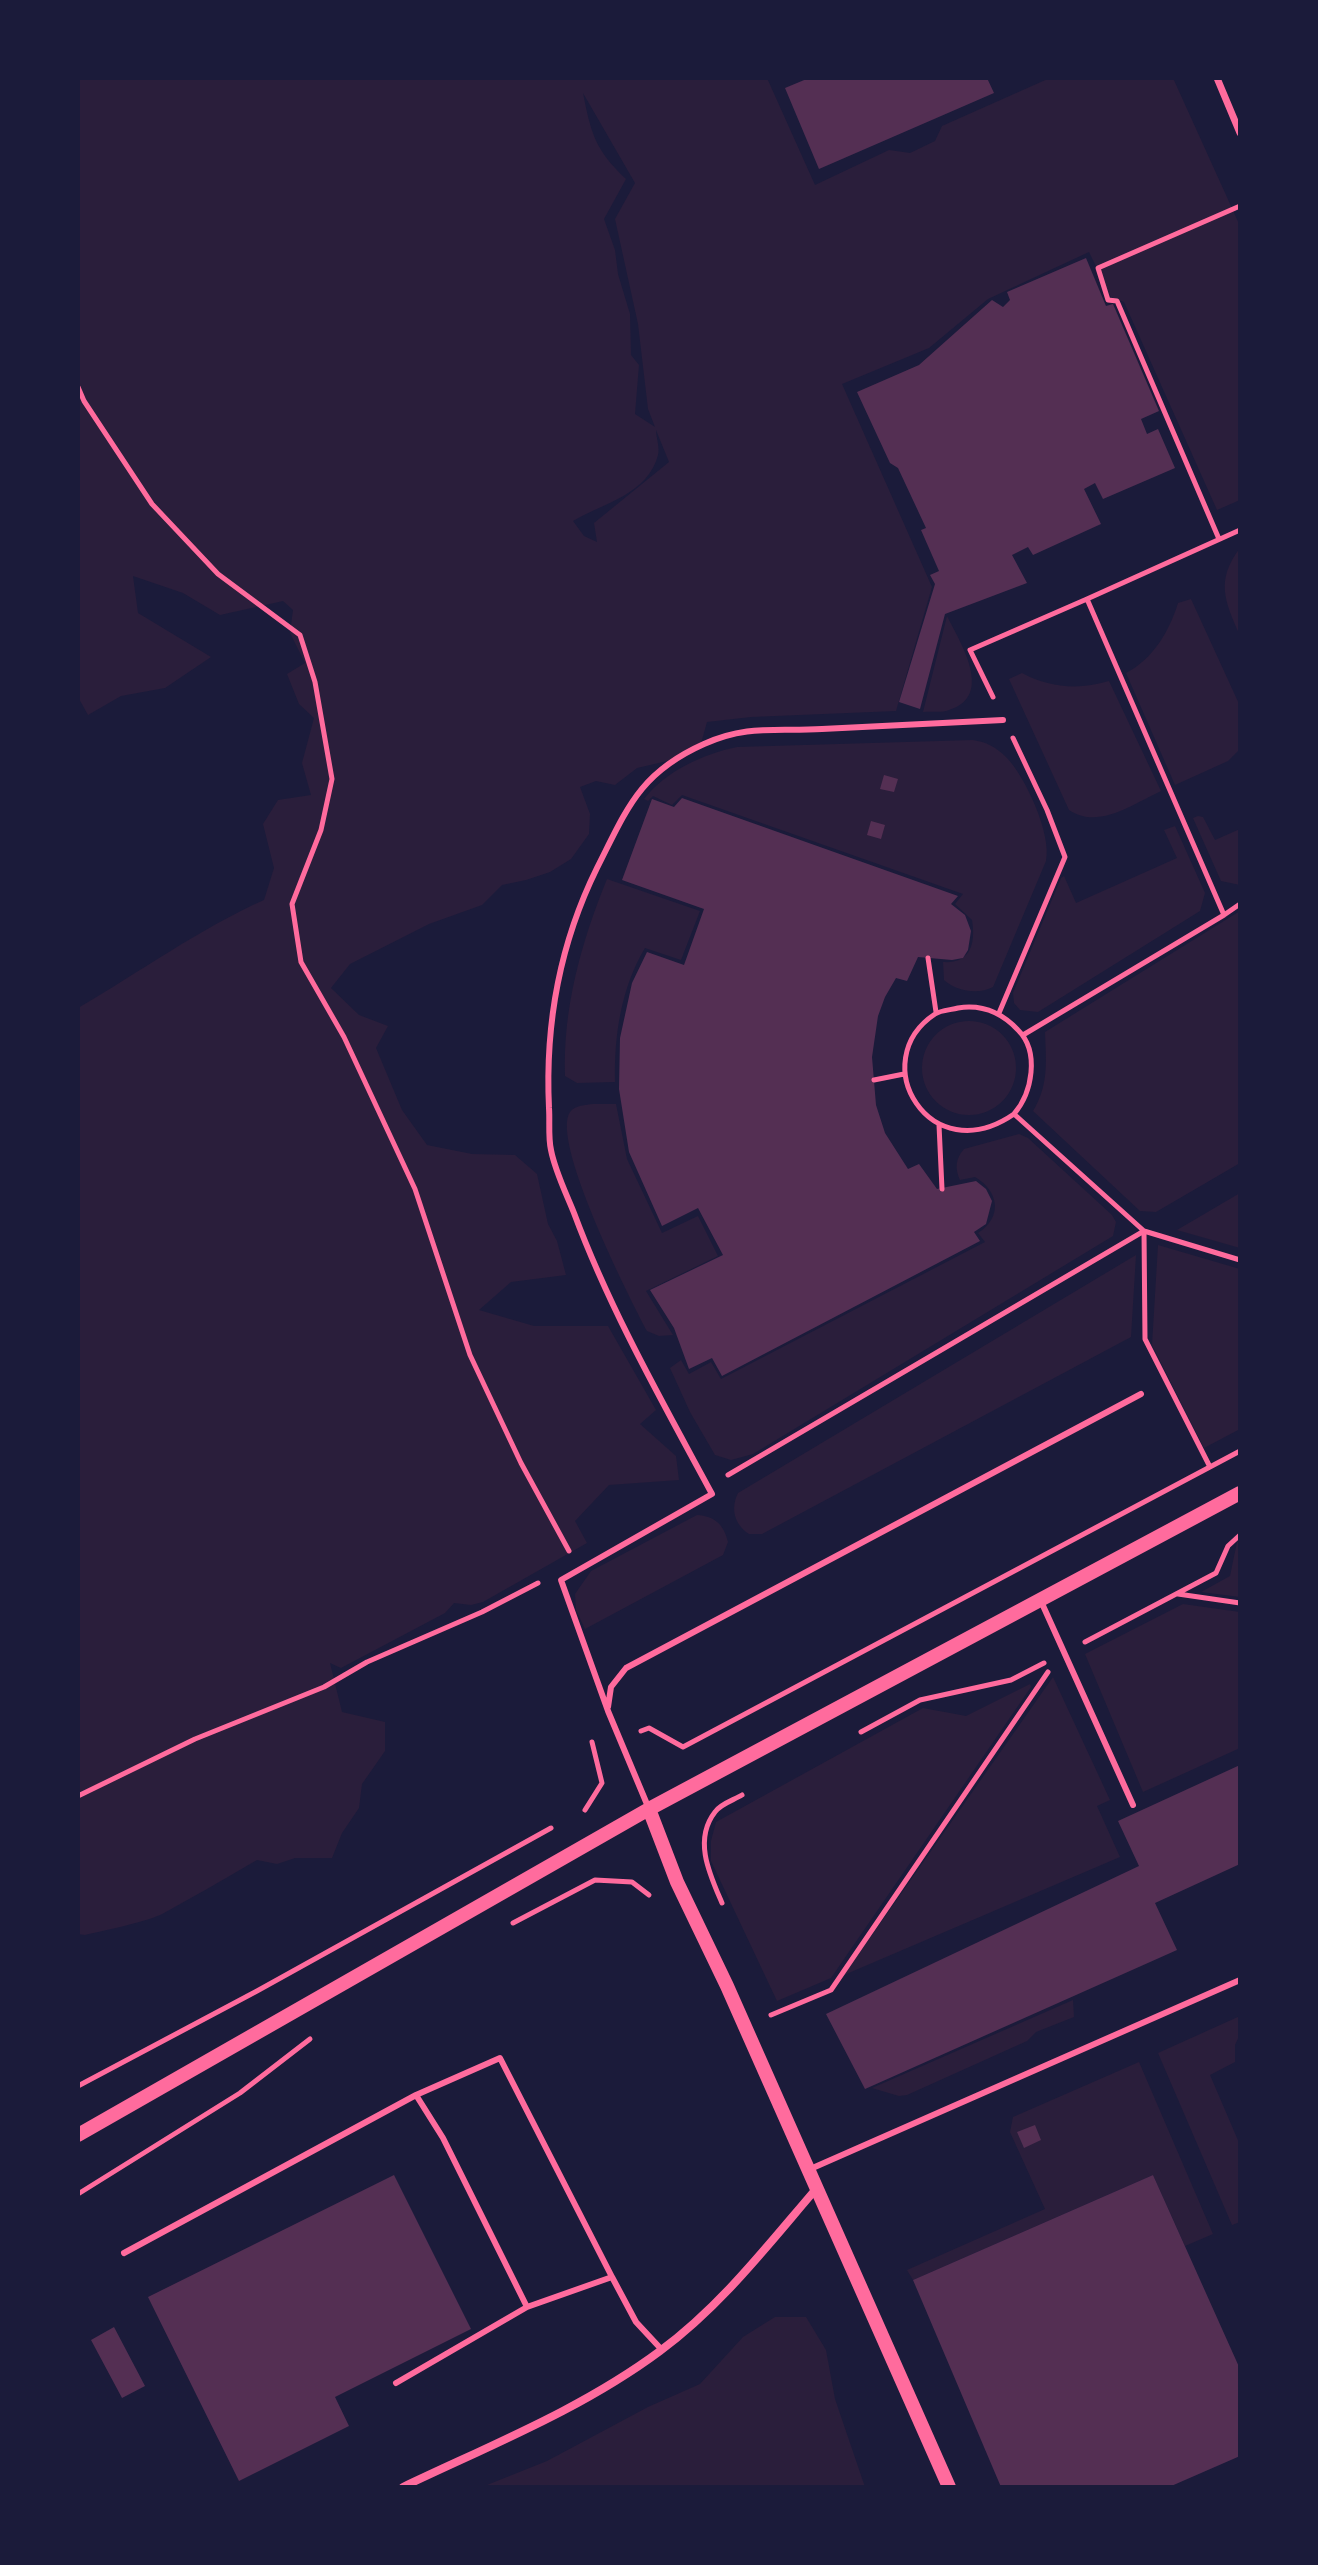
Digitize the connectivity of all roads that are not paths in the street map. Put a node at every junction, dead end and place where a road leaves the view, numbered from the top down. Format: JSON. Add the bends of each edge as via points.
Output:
{"nodes":[{"id":1,"x":1217,"y":78,"type":"edge"},
{"id":2,"x":1240,"y":133,"type":"edge"},
{"id":3,"x":1003,"y":720,"type":"dead end"},
{"id":4,"x":1141,"y":1394,"type":"dead end"},
{"id":5,"x":1240,"y":1493,"type":"edge"},
{"id":6,"x":1040,"y":1599,"type":"junction"},
{"id":7,"x":608,"y":1711,"type":"junction"},
{"id":8,"x":1133,"y":1805,"type":"dead end"},
{"id":9,"x":649,"y":1809,"type":"junction"},
{"id":10,"x":1240,"y":1980,"type":"edge"},
{"id":11,"x":416,"y":2095,"type":"junction"},
{"id":12,"x":78,"y":2135,"type":"edge"},
{"id":13,"x":808,"y":2170,"type":"junction"},
{"id":14,"x":816,"y":2189,"type":"junction"},
{"id":15,"x":124,"y":2253,"type":"dead end"},
{"id":16,"x":612,"y":2277,"type":"junction"},
{"id":17,"x":527,"y":2307,"type":"junction"},
{"id":18,"x":662,"y":2350,"type":"junction"},
{"id":19,"x":396,"y":2383,"type":"dead end"},
{"id":20,"x":403,"y":2487,"type":"edge"},
{"id":21,"x":949,"y":2487,"type":"edge"}],
"edges":[{"from":1,"to":2,"type":"street"},
{"from":3,"to":7,"type":"lane","via":[[745,730],[704,744],[641,786],[587,888],[551,1013],[551,1151],[593,1264],[712,1494],[561,1580]]},
{"from":4,"to":7,"type":"lane","via":[[626,1668],[611,1687]]},
{"from":5,"to":6,"type":"street"},
{"from":6,"to":8,"type":"lane"},
{"from":6,"to":9,"type":"street"},
{"from":7,"to":9,"type":"lane"},
{"from":9,"to":12,"type":"street"},
{"from":9,"to":13,"type":"street"},
{"from":10,"to":13,"type":"lane"},
{"from":11,"to":15,"type":"lane"},
{"from":11,"to":16,"type":"lane","via":[[500,2058]]},
{"from":11,"to":17,"type":"lane"},
{"from":13,"to":14,"type":"street"},
{"from":14,"to":18,"type":"street","via":[[726,2294]]},
{"from":14,"to":21,"type":"street"},
{"from":16,"to":17,"type":"lane"},
{"from":16,"to":18,"type":"lane","via":[[636,2322]]},
{"from":17,"to":19,"type":"lane"},
{"from":18,"to":20,"type":"street","via":[[592,2397]]}]}
